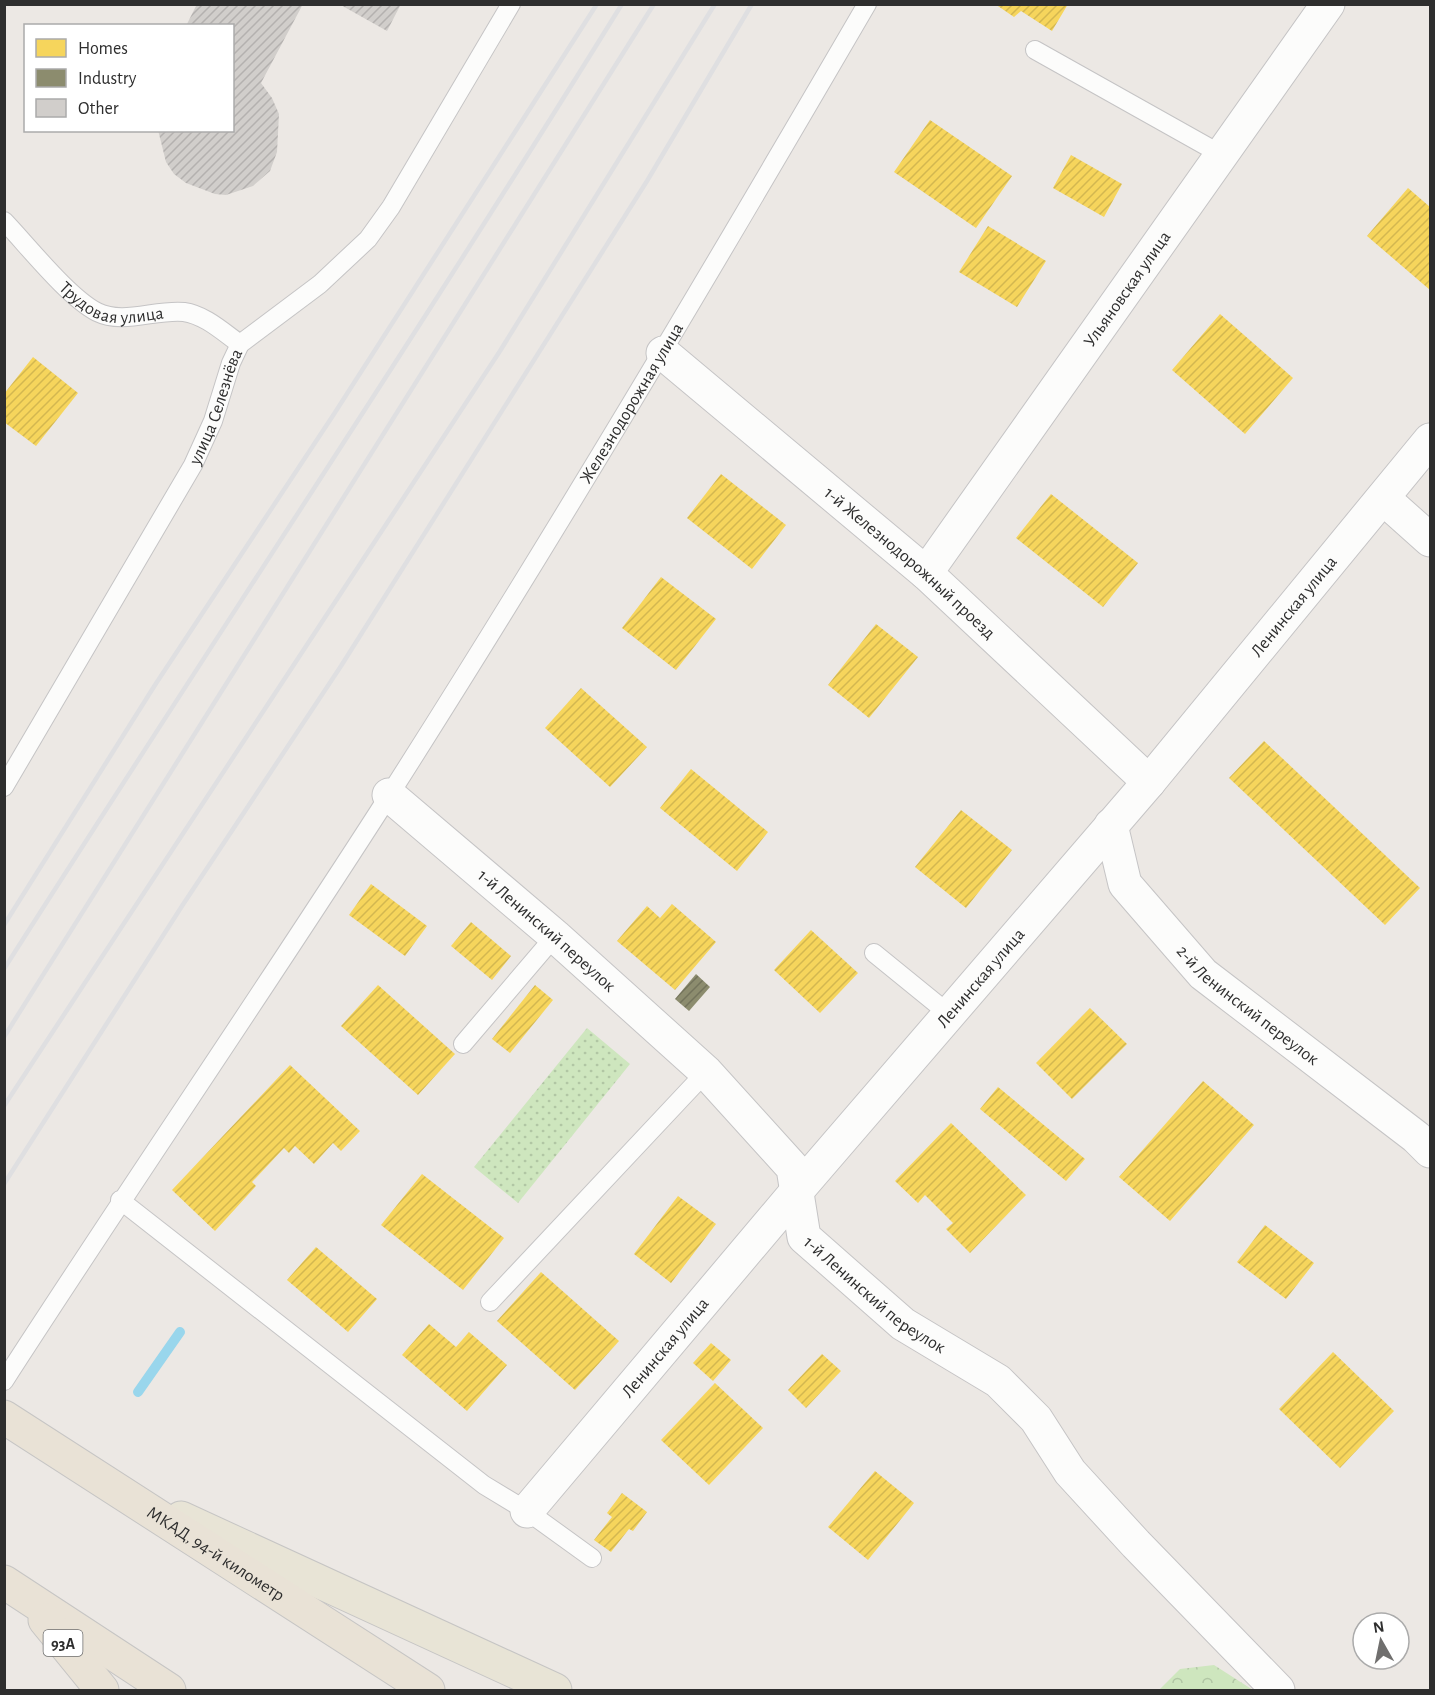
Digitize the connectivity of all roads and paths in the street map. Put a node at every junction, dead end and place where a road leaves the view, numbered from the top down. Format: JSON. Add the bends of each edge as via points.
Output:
{"nodes":[{"id":1,"x":512,"y":4,"type":"edge"},
{"id":2,"x":867,"y":4,"type":"edge"},
{"id":3,"x":1328,"y":4,"type":"edge"},
{"id":4,"x":1035,"y":50,"type":"dead end"},
{"id":5,"x":1224,"y":156,"type":"junction"},
{"id":6,"x":4,"y":221,"type":"edge"},
{"id":7,"x":240,"y":344,"type":"junction"},
{"id":8,"x":663,"y":353,"type":"junction"},
{"id":9,"x":1431,"y":440,"type":"edge"},
{"id":10,"x":1383,"y":498,"type":"junction"},
{"id":11,"x":1431,"y":540,"type":"edge"},
{"id":12,"x":926,"y":573,"type":"junction"},
{"id":13,"x":1149,"y":782,"type":"junction"},
{"id":14,"x":4,"y":787,"type":"edge"},
{"id":15,"x":389,"y":795,"type":"junction"},
{"id":16,"x":1111,"y":825,"type":"junction"},
{"id":17,"x":555,"y":936,"type":"junction"},
{"id":18,"x":874,"y":953,"type":"dead end"},
{"id":19,"x":949,"y":1014,"type":"junction"},
{"id":20,"x":463,"y":1044,"type":"dead end"},
{"id":21,"x":706,"y":1072,"type":"junction"},
{"id":22,"x":1431,"y":1151,"type":"edge"},
{"id":23,"x":796,"y":1192,"type":"junction"},
{"id":24,"x":120,"y":1200,"type":"junction"},
{"id":25,"x":490,"y":1302,"type":"dead end"},
{"id":26,"x":4,"y":1381,"type":"edge"},
{"id":27,"x":4,"y":1417,"type":"edge"},
{"id":28,"x":104,"y":1483,"type":"junction"},
{"id":29,"x":527,"y":1511,"type":"junction"},
{"id":30,"x":592,"y":1558,"type":"dead end"},
{"id":31,"x":15,"y":1589,"type":"edge"},
{"id":32,"x":102,"y":1690,"type":"edge"},
{"id":33,"x":169,"y":1690,"type":"edge"},
{"id":34,"x":428,"y":1690,"type":"edge"},
{"id":35,"x":555,"y":1690,"type":"edge"},
{"id":36,"x":1278,"y":1690,"type":"edge"}],
"edges":[{"from":1,"to":7,"type":"lane","name":"улица Селезнёва","via":[[368,239],[320,284]]},
{"from":2,"to":8,"type":"lane","name":"Железнодорожная улица"},
{"from":3,"to":5,"type":"street","name":"Ульяновская улица"},
{"from":4,"to":5,"type":"lane"},
{"from":5,"to":12,"type":"street","name":"Ульяновская улица"},
{"from":6,"to":7,"type":"lane","name":"Трудовая улица","via":[[63,283],[97,311],[124,316],[165,311],[186,313],[210,323]]},
{"from":7,"to":14,"type":"lane","name":"улица Селезнёва","via":[[193,465]]},
{"from":8,"to":12,"type":"street","name":"1-й Железнодорожный проезд"},
{"from":8,"to":15,"type":"lane","name":"Железнодорожная улица"},
{"from":9,"to":10,"type":"street","name":"Ленинская улица"},
{"from":10,"to":11,"type":"street"},
{"from":10,"to":13,"type":"street","name":"Ленинская улица"},
{"from":12,"to":13,"type":"street","name":"1-й Железнодорожный проезд"},
{"from":13,"to":16,"type":"street","name":"Ленинская улица"},
{"from":15,"to":17,"type":"street","name":"1-й Ленинский переулок"},
{"from":15,"to":24,"type":"lane","name":"Железнодорожная улица"},
{"from":16,"to":19,"type":"street","name":"Ленинская улица"},
{"from":16,"to":22,"type":"street","name":"2-й Ленинский переулок","via":[[1125,884],[1203,974]]},
{"from":17,"to":20,"type":"lane"},
{"from":17,"to":21,"type":"street","name":"1-й Ленинский переулок"},
{"from":18,"to":19,"type":"lane"},
{"from":19,"to":23,"type":"street","name":"Ленинская улица"},
{"from":21,"to":23,"type":"street","name":"1-й Ленинский переулок","via":[[793,1168]]},
{"from":21,"to":25,"type":"lane"},
{"from":23,"to":29,"type":"street","name":"Ленинская улица"},
{"from":23,"to":36,"type":"street","name":"1-й Ленинский переулок","via":[[804,1237],[903,1324],[998,1381],[1036,1419],[1070,1472]]},
{"from":24,"to":26,"type":"lane","name":"Железнодорожная улица"},
{"from":24,"to":29,"type":"lane","via":[[484,1485]]},
{"from":27,"to":28,"type":"highway","name":"МКАД, 94-й километр"},
{"from":28,"to":34,"type":"highway","name":"МКАД, 94-й километр"},
{"from":28,"to":35,"type":"main road"},
{"from":29,"to":30,"type":"lane"},
{"from":31,"to":32,"type":"highway","number":"93A"},
{"from":31,"to":33,"type":"highway"}]}
